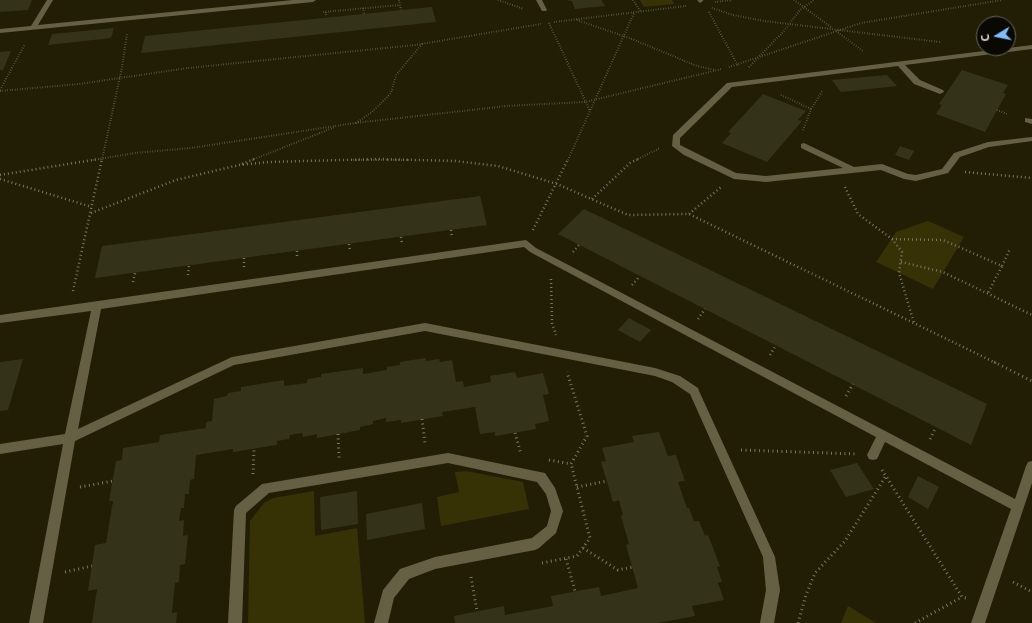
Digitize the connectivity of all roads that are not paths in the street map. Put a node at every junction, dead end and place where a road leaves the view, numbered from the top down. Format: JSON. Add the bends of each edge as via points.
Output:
{"nodes":[{"id":1,"x":50,"y":0,"type":"edge"},
{"id":2,"x":313,"y":0,"type":"edge"},
{"id":3,"x":538,"y":0,"type":"edge"},
{"id":4,"x":544,"y":10,"type":"dead end"},
{"id":5,"x":34,"y":27,"type":"junction"},
{"id":6,"x":0,"y":31,"type":"edge"},
{"id":7,"x":1032,"y":47,"type":"edge"},
{"id":8,"x":899,"y":63,"type":"junction"},
{"id":9,"x":940,"y":92,"type":"dead end"},
{"id":10,"x":1032,"y":139,"type":"edge"},
{"id":11,"x":804,"y":146,"type":"dead end"},
{"id":12,"x":853,"y":170,"type":"junction"},
{"id":13,"x":97,"y":306,"type":"junction"},
{"id":14,"x":0,"y":319,"type":"edge"},
{"id":15,"x":883,"y":435,"type":"junction"},
{"id":16,"x":70,"y":438,"type":"junction"},
{"id":17,"x":0,"y":449,"type":"edge"},
{"id":18,"x":873,"y":455,"type":"road end"},
{"id":19,"x":1032,"y":466,"type":"edge"},
{"id":20,"x":1017,"y":506,"type":"junction"},
{"id":21,"x":36,"y":623,"type":"edge"},
{"id":22,"x":235,"y":623,"type":"edge"},
{"id":23,"x":381,"y":623,"type":"edge"},
{"id":24,"x":767,"y":623,"type":"edge"},
{"id":25,"x":978,"y":623,"type":"edge"}],
"edges":[{"from":1,"to":5,"type":"lane"},
{"from":2,"to":5,"type":"lane"},
{"from":3,"to":4,"type":"lane"},
{"from":5,"to":6,"type":"lane"},
{"from":7,"to":8,"type":"lane"},
{"from":8,"to":9,"type":"lane","via":[[917,82]]},
{"from":8,"to":12,"type":"lane","via":[[745,78],[730,85],[676,137],[676,146],[734,176],[766,179]]},
{"from":10,"to":12,"type":"lane","via":[[988,145],[957,155],[945,171],[916,178],[882,167]]},
{"from":11,"to":12,"type":"lane"},
{"from":13,"to":14,"type":"lane"},
{"from":13,"to":15,"type":"lane","via":[[526,243],[533,250]]},
{"from":13,"to":16,"type":"lane"},
{"from":15,"to":18,"type":"lane"},
{"from":15,"to":20,"type":"lane"},
{"from":16,"to":17,"type":"lane"},
{"from":16,"to":21,"type":"lane"},
{"from":16,"to":24,"type":"lane","via":[[232,361],[425,327],[655,372],[676,379],[694,391],[769,557],[773,590]]},
{"from":19,"to":20,"type":"lane"},
{"from":20,"to":25,"type":"lane"},
{"from":22,"to":23,"type":"lane","via":[[240,510],[266,488],[448,458],[541,477],[551,492],[557,511],[552,529],[535,544],[436,563],[405,574],[388,595]]}]}
